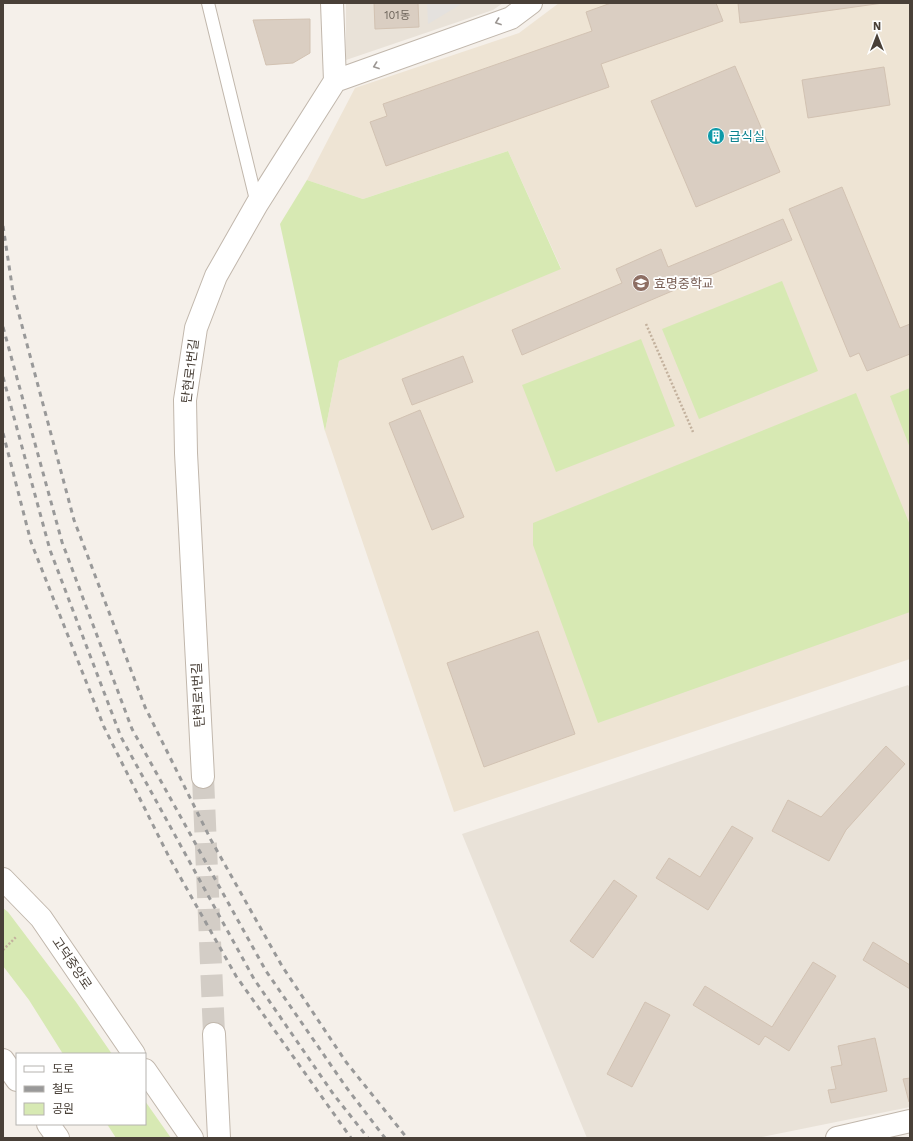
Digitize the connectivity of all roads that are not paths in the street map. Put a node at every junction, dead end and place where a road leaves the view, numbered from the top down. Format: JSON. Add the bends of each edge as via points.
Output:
{"nodes":[{"id":1,"x":208,"y":3,"type":"edge"},
{"id":2,"x":332,"y":3,"type":"edge"},
{"id":3,"x":531,"y":3,"type":"edge"},
{"id":4,"x":335,"y":81,"type":"junction"},
{"id":5,"x":257,"y":204,"type":"junction"},
{"id":6,"x":203,"y":777,"type":"tunnel mouth"},
{"id":7,"x":3,"y":879,"type":"edge"},
{"id":8,"x":214,"y":1034,"type":"tunnel mouth"},
{"id":9,"x":133,"y":1053,"type":"edge"},
{"id":10,"x":3,"y":1060,"type":"edge"},
{"id":11,"x":146,"y":1071,"type":"edge"},
{"id":12,"x":12,"y":1083,"type":"edge"},
{"id":13,"x":910,"y":1121,"type":"edge"},
{"id":14,"x":49,"y":1125,"type":"edge"},
{"id":15,"x":58,"y":1138,"type":"edge"},
{"id":16,"x":192,"y":1138,"type":"edge"},
{"id":17,"x":219,"y":1138,"type":"edge"},
{"id":18,"x":836,"y":1138,"type":"edge"}],
"edges":[{"from":1,"to":5,"type":"lane"},
{"from":2,"to":4,"type":"street"},
{"from":3,"to":4,"type":"street","one_way":true,"via":[[511,18]]},
{"from":4,"to":5,"type":"street","name":"탄현로1번길"},
{"from":5,"to":6,"type":"street","name":"탄현로1번길","via":[[216,276],[196,328],[185,400]]},
{"from":7,"to":9,"type":"street","name":"고덕중앙로","via":[[41,918]]},
{"from":8,"to":17,"type":"street"},
{"from":10,"to":12,"type":"street"},
{"from":11,"to":16,"type":"street"},
{"from":13,"to":18,"type":"street"},
{"from":14,"to":15,"type":"street"}]}
